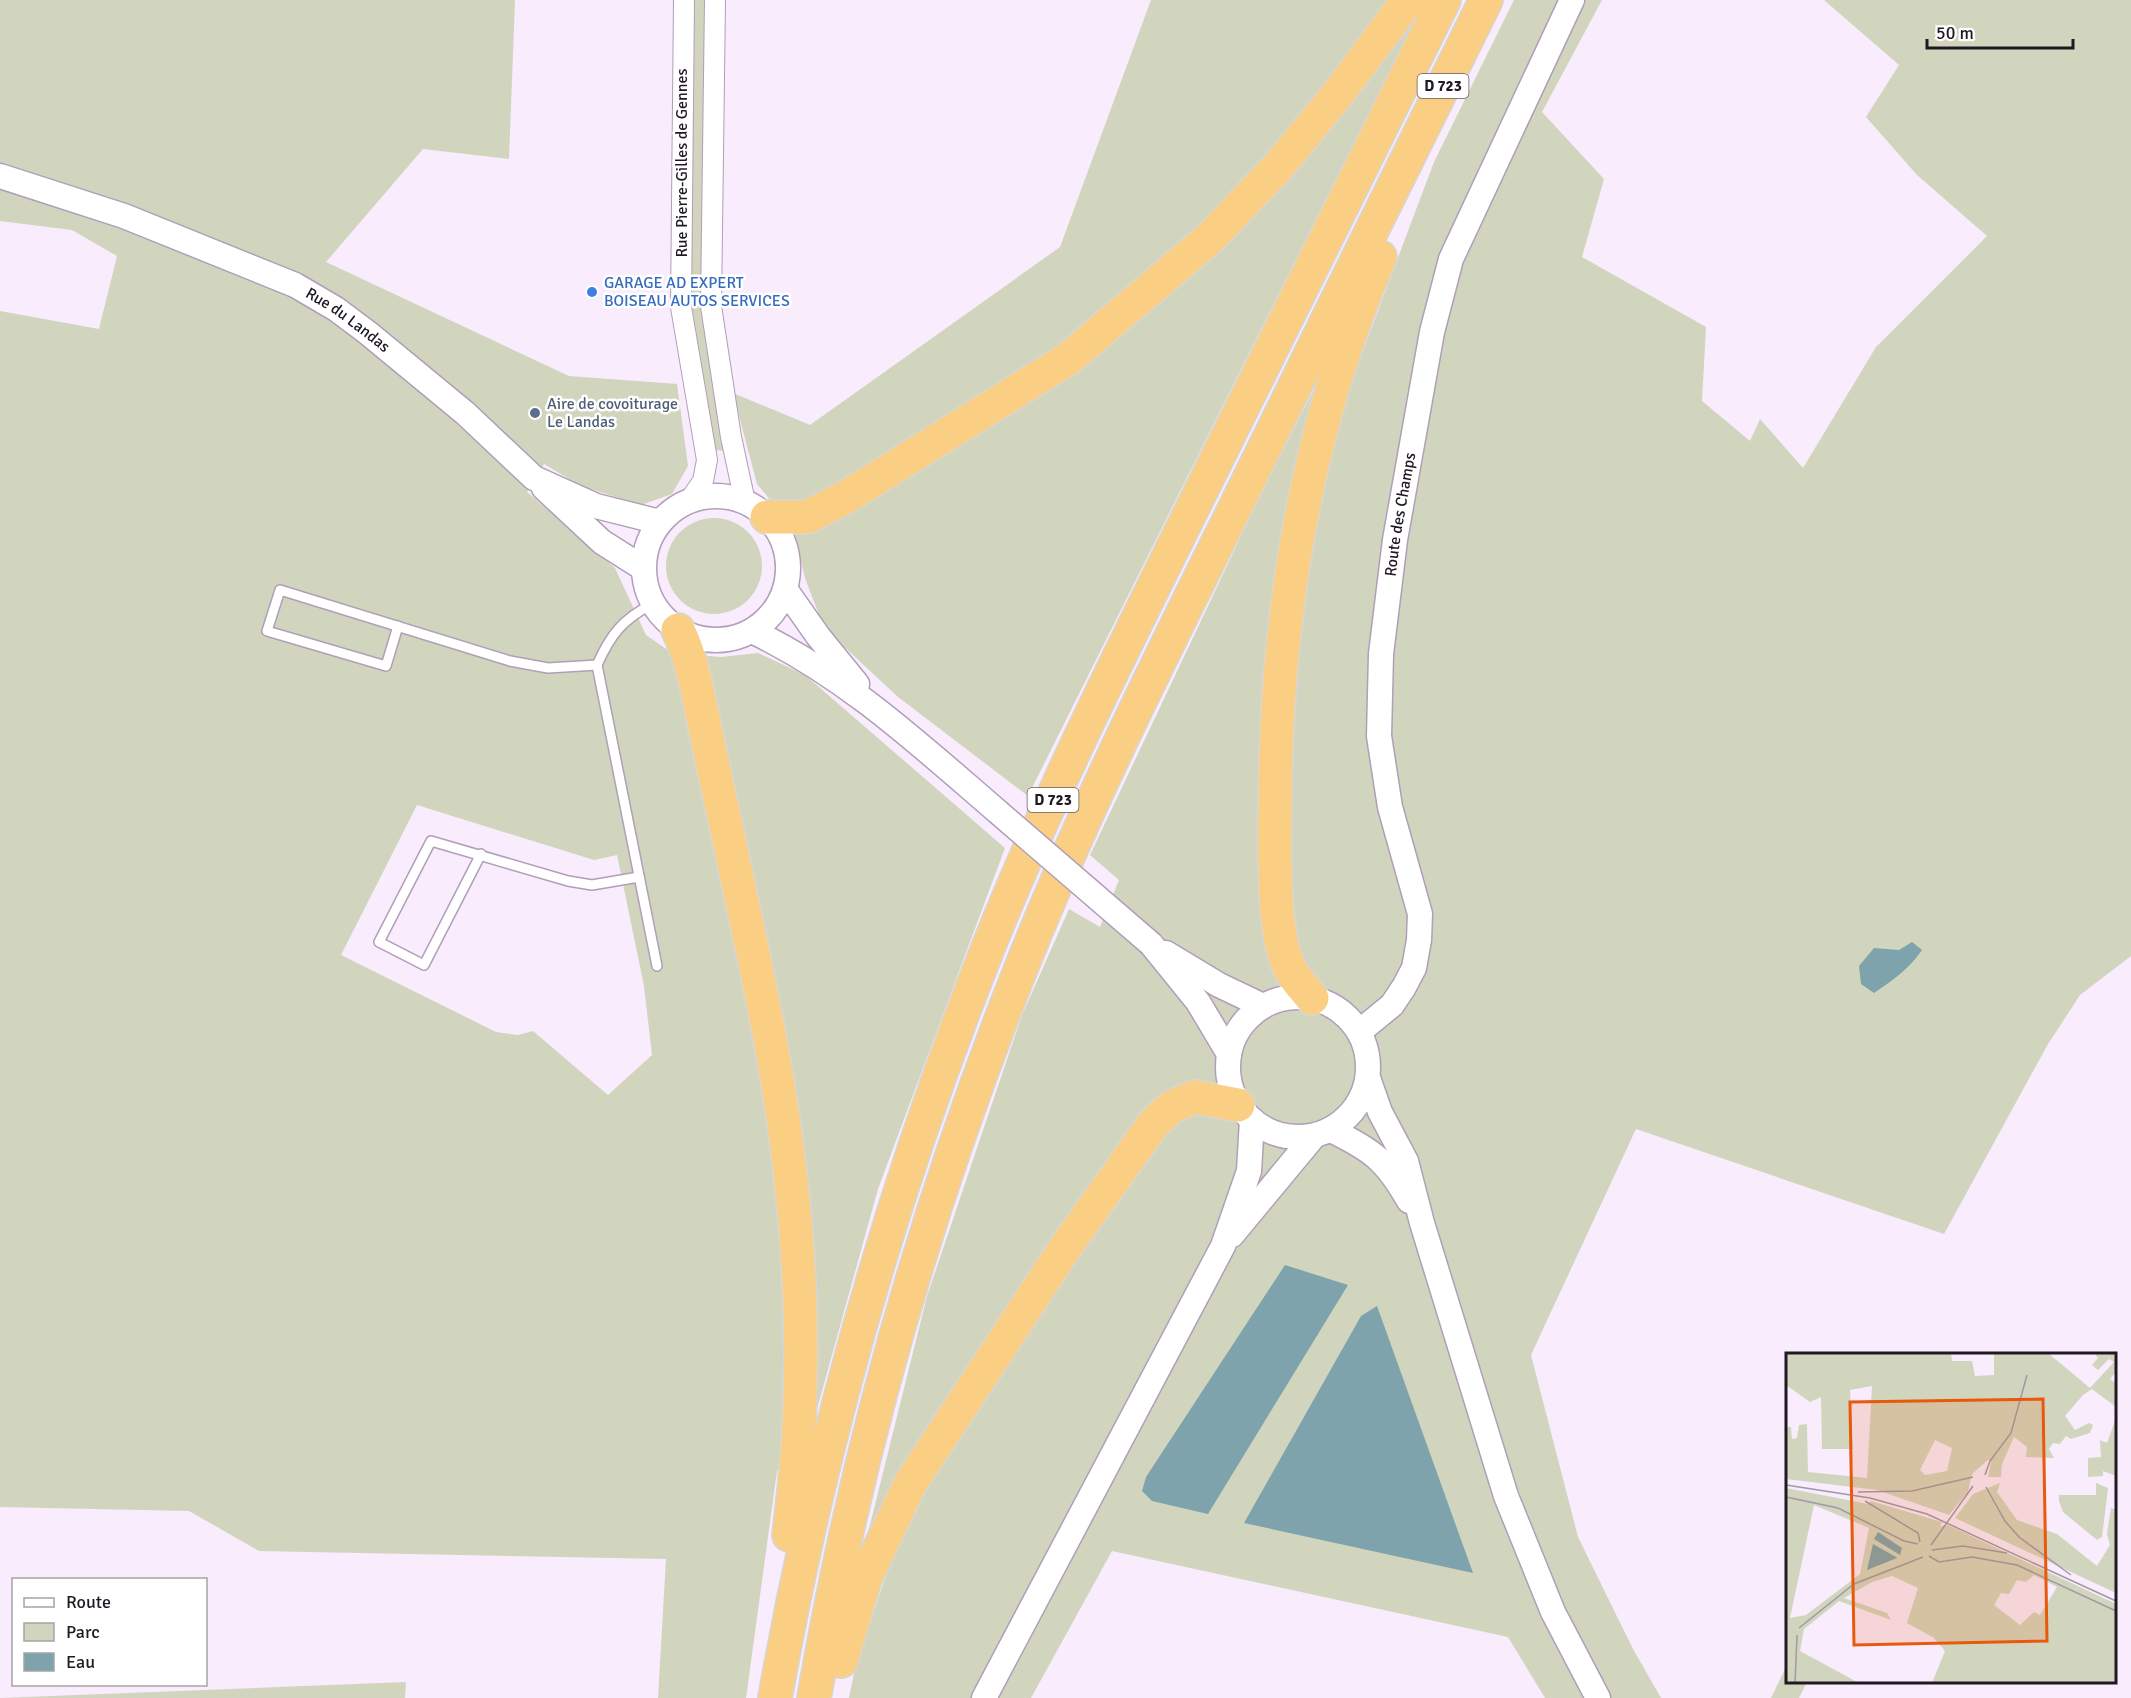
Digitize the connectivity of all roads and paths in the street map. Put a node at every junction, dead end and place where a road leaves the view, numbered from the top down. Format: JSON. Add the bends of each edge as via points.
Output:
{"nodes":[{"id":1,"x":684,"y":0,"type":"edge"},
{"id":2,"x":716,"y":0,"type":"edge"},
{"id":3,"x":1408,"y":0,"type":"edge"},
{"id":4,"x":1444,"y":0,"type":"edge"},
{"id":5,"x":1486,"y":0,"type":"edge"},
{"id":6,"x":1572,"y":0,"type":"edge"},
{"id":7,"x":1400,"y":172,"type":"junction"},
{"id":8,"x":0,"y":176,"type":"edge"},
{"id":9,"x":534,"y":477,"type":"junction"},
{"id":10,"x":690,"y":500,"type":"junction"},
{"id":11,"x":756,"y":509,"type":"junction"},
{"id":12,"x":660,"y":522,"type":"junction"},
{"id":13,"x":643,"y":568,"type":"junction"},
{"id":14,"x":785,"y":590,"type":"junction"},
{"id":15,"x":652,"y":604,"type":"junction"},
{"id":16,"x":398,"y":626,"type":"junction"},
{"id":17,"x":678,"y":630,"type":"junction"},
{"id":18,"x":752,"y":631,"type":"junction"},
{"id":19,"x":597,"y":665,"type":"junction"},
{"id":20,"x":873,"y":705,"type":"junction"},
{"id":21,"x":481,"y":854,"type":"junction"},
{"id":22,"x":639,"y":877,"type":"junction"},
{"id":23,"x":1151,"y":944,"type":"junction"},
{"id":24,"x":657,"y":966,"type":"dead end"},
{"id":25,"x":1312,"y":998,"type":"junction"},
{"id":26,"x":1263,"y":1006,"type":"junction"},
{"id":27,"x":1359,"y":1032,"type":"junction"},
{"id":28,"x":1229,"y":1054,"type":"junction"},
{"id":29,"x":1368,"y":1078,"type":"junction"},
{"id":30,"x":1245,"y":1113,"type":"junction"},
{"id":31,"x":1323,"y":1133,"type":"junction"},
{"id":32,"x":1422,"y":1223,"type":"junction"},
{"id":33,"x":1223,"y":1246,"type":"junction"},
{"id":34,"x":784,"y":1646,"type":"junction"},
{"id":35,"x":776,"y":1698,"type":"edge"},
{"id":36,"x":813,"y":1698,"type":"edge"},
{"id":37,"x":834,"y":1698,"type":"edge"},
{"id":38,"x":984,"y":1698,"type":"edge"},
{"id":39,"x":1598,"y":1698,"type":"edge"}],
"edges":[{"from":1,"to":10,"type":"street","name":"Rue Pierre-Gilles de Gennes","via":[[681,307],[707,460],[703,481]]},
{"from":2,"to":11,"type":"street","name":"Rue Pierre-Gilles de Gennes","via":[[711,306],[731,437]]},
{"from":3,"to":11,"type":"highway","via":[[1277,168],[1210,238],[1068,359],[846,497],[807,517]]},
{"from":4,"to":34,"type":"highway","number":"D 723","via":[[1086,726],[994,934],[916,1146],[865,1311],[814,1507]]},
{"from":5,"to":7,"type":"highway","number":"D 723"},
{"from":6,"to":27,"type":"street","name":"Route des Champs","via":[[1451,259],[1432,332],[1395,540],[1381,654],[1378,735],[1390,807],[1420,914],[1419,940],[1414,968],[1404,987],[1392,1005]]},
{"from":7,"to":25,"type":"highway","via":[[1392,229],[1359,310],[1317,450],[1295,554],[1282,650],[1275,783],[1279,918],[1282,949],[1290,970]]},
{"from":7,"to":36,"type":"highway","number":"D 723","via":[[1124,733],[1000,1021],[942,1185],[882,1389]]},
{"from":8,"to":9,"type":"street","name":"Rue du Landas","via":[[124,216],[295,285],[368,333],[465,413]]},
{"from":9,"to":12,"type":"street","name":"Rue du Landas","via":[[596,506]]},
{"from":9,"to":13,"type":"street","via":[[602,542]]},
{"from":10,"to":11,"type":"street","via":[[708,495],[728,496]]},
{"from":10,"to":12,"type":"street"},
{"from":11,"to":14,"type":"street","via":[[779,532],[786,550]]},
{"from":12,"to":13,"type":"street","via":[[647,544]]},
{"from":13,"to":15,"type":"street"},
{"from":14,"to":18,"type":"street","via":[[772,613]]},
{"from":14,"to":20,"type":"street"},
{"from":15,"to":17,"type":"street"},
{"from":15,"to":19,"type":"lane","via":[[624,622],[608,641]]},
{"from":16,"to":16,"type":"lane","via":[[280,590],[267,631],[386,666]]},
{"from":16,"to":19,"type":"lane","via":[[510,661],[548,668]]},
{"from":17,"to":18,"type":"street","via":[[715,641],[734,639]]},
{"from":17,"to":34,"type":"highway","via":[[690,661],[731,850],[780,1097],[790,1170],[799,1280],[800,1356],[797,1459],[776,1611]]},
{"from":18,"to":20,"type":"street","via":[[794,652]]},
{"from":19,"to":22,"type":"lane"},
{"from":20,"to":23,"type":"street","bridge":true},
{"from":21,"to":21,"type":"lane","via":[[431,841],[379,942],[424,965]]},
{"from":21,"to":22,"type":"lane","via":[[592,885]]},
{"from":22,"to":24,"type":"lane"},
{"from":23,"to":26,"type":"street"},
{"from":23,"to":28,"type":"street","via":[[1198,1002]]},
{"from":25,"to":26,"type":"street","via":[[1287,998]]},
{"from":25,"to":27,"type":"street","via":[[1347,1016]]},
{"from":26,"to":28,"type":"street","via":[[1241,1027]]},
{"from":27,"to":29,"type":"street","via":[[1367,1054]]},
{"from":28,"to":30,"type":"street","via":[[1228,1072]]},
{"from":29,"to":31,"type":"street","via":[[1349,1116]]},
{"from":29,"to":32,"type":"street","via":[[1380,1112],[1406,1161]]},
{"from":30,"to":31,"type":"street","via":[[1271,1132],[1292,1137]]},
{"from":30,"to":33,"type":"street","via":[[1249,1171]]},
{"from":30,"to":37,"type":"highway","via":[[1195,1096],[1173,1106],[1154,1123],[1067,1245],[910,1484],[865,1579],[849,1628]]},
{"from":31,"to":32,"type":"street","via":[[1368,1148],[1396,1178]]},
{"from":31,"to":33,"type":"street"},
{"from":32,"to":39,"type":"street","via":[[1506,1496],[1553,1612]]},
{"from":33,"to":38,"type":"street"},
{"from":34,"to":35,"type":"highway","number":"D 723"}]}
